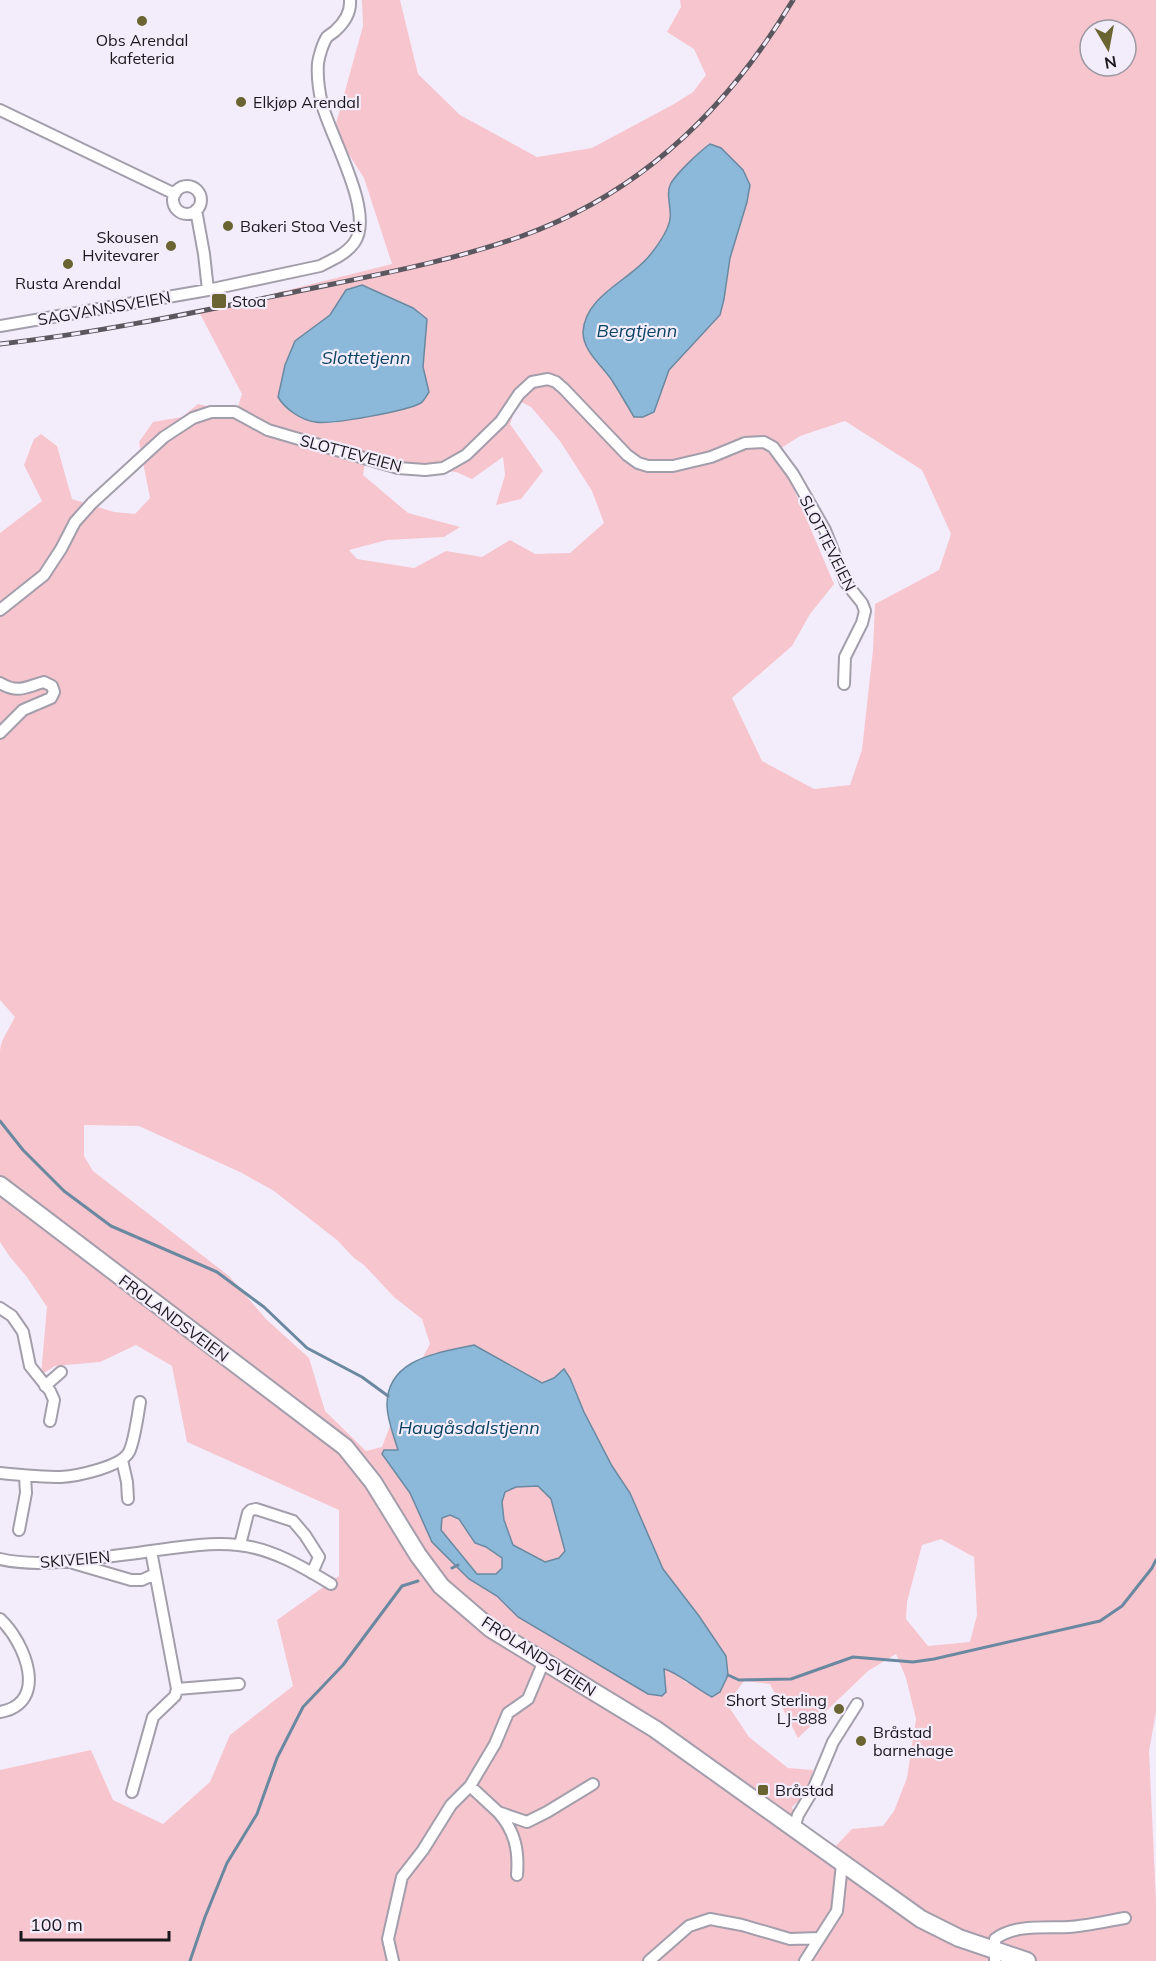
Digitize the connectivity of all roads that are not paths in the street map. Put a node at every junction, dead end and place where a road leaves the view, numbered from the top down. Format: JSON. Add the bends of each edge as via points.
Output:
{"nodes":[{"id":1,"x":350,"y":0,"type":"edge"},
{"id":2,"x":0,"y":110,"type":"edge"},
{"id":3,"x":175,"y":194,"type":"junction"},
{"id":4,"x":196,"y":210,"type":"junction"},
{"id":5,"x":208,"y":290,"type":"junction"},
{"id":6,"x":0,"y":326,"type":"edge"},
{"id":7,"x":0,"y":610,"type":"edge"},
{"id":8,"x":0,"y":683,"type":"edge"},
{"id":9,"x":844,"y":684,"type":"dead end"},
{"id":10,"x":0,"y":733,"type":"edge"},
{"id":11,"x":0,"y":1185,"type":"edge"},
{"id":12,"x":0,"y":1308,"type":"edge"},
{"id":13,"x":61,"y":1372,"type":"dead end"},
{"id":14,"x":45,"y":1386,"type":"junction"},
{"id":15,"x":140,"y":1402,"type":"dead end"},
{"id":16,"x":50,"y":1421,"type":"dead end"},
{"id":17,"x":122,"y":1460,"type":"junction"},
{"id":18,"x":0,"y":1473,"type":"edge"},
{"id":19,"x":25,"y":1476,"type":"junction"},
{"id":20,"x":128,"y":1499,"type":"dead end"},
{"id":21,"x":19,"y":1530,"type":"dead end"},
{"id":22,"x":240,"y":1545,"type":"junction"},
{"id":23,"x":151,"y":1551,"type":"junction"},
{"id":24,"x":0,"y":1559,"type":"edge"},
{"id":25,"x":70,"y":1561,"type":"junction"},
{"id":26,"x":312,"y":1573,"type":"junction"},
{"id":27,"x":155,"y":1574,"type":"junction"},
{"id":28,"x":331,"y":1584,"type":"dead end"},
{"id":29,"x":0,"y":1619,"type":"edge"},
{"id":30,"x":544,"y":1661,"type":"junction"},
{"id":31,"x":239,"y":1684,"type":"dead end"},
{"id":32,"x":177,"y":1689,"type":"junction"},
{"id":33,"x":857,"y":1704,"type":"dead end"},
{"id":34,"x":0,"y":1712,"type":"edge"},
{"id":35,"x":592,"y":1784,"type":"dead end"},
{"id":36,"x":470,"y":1786,"type":"junction"},
{"id":37,"x":132,"y":1792,"type":"dead end"},
{"id":38,"x":498,"y":1812,"type":"junction"},
{"id":39,"x":794,"y":1828,"type":"junction"},
{"id":40,"x":842,"y":1864,"type":"junction"},
{"id":41,"x":517,"y":1875,"type":"dead end"},
{"id":42,"x":1125,"y":1918,"type":"dead end"},
{"id":43,"x":819,"y":1938,"type":"junction"},
{"id":44,"x":995,"y":1956,"type":"edge"},
{"id":45,"x":393,"y":1961,"type":"edge"},
{"id":46,"x":649,"y":1961,"type":"edge"},
{"id":47,"x":805,"y":1961,"type":"edge"},
{"id":48,"x":1027,"y":1961,"type":"edge"}],
"edges":[{"from":1,"to":5,"type":"street","name":"SAGVANNSVEIEN","via":[[351,9],[344,22],[327,37],[318,61],[318,80],[322,106],[351,181],[359,215],[360,231],[354,244],[338,258],[320,266]]},
{"from":2,"to":3,"type":"street"},
{"from":3,"to":4,"type":"street","via":[[177,210],[188,214]]},
{"from":3,"to":4,"type":"street","via":[[184,187],[196,190],[200,202]]},
{"from":4,"to":5,"type":"street"},
{"from":5,"to":6,"type":"street","name":"SAGVANNSVEIEN"},
{"from":7,"to":9,"type":"street","name":"SLOTTEVEIEN","via":[[44,575],[75,522],[92,503],[164,437],[193,418],[211,412],[235,412],[268,430],[398,468],[425,470],[443,468],[466,455],[501,421],[519,394],[532,382],[548,379],[564,388],[638,463],[673,466],[746,443],[764,442],[773,447],[825,530],[846,583],[865,611],[845,657]]},
{"from":8,"to":10,"type":"street","via":[[23,690],[44,682],[54,692],[51,698],[24,710]]},
{"from":11,"to":30,"type":"main road","name":"FROLANDSVEIEN","via":[[345,1448],[373,1482],[441,1586],[491,1629]]},
{"from":12,"to":14,"type":"street","via":[[12,1316],[23,1332],[30,1366]]},
{"from":13,"to":14,"type":"street"},
{"from":14,"to":16,"type":"street","via":[[54,1400]]},
{"from":15,"to":17,"type":"street","via":[[129,1452]]},
{"from":17,"to":19,"type":"street","via":[[63,1477]]},
{"from":17,"to":20,"type":"street"},
{"from":18,"to":19,"type":"street"},
{"from":19,"to":21,"type":"street"},
{"from":22,"to":23,"type":"street","name":"SKIVEIEN","via":[[194,1544]]},
{"from":22,"to":26,"type":"street","name":"SKIVEIEN","via":[[278,1556]]},
{"from":22,"to":26,"type":"street","via":[[251,1510],[290,1519],[319,1557]]},
{"from":23,"to":25,"type":"street","name":"SKIVEIEN"},
{"from":23,"to":27,"type":"street"},
{"from":24,"to":25,"type":"street","name":"SKIVEIEN","via":[[46,1564]]},
{"from":25,"to":27,"type":"street","via":[[131,1580]]},
{"from":26,"to":28,"type":"street","name":"SKIVEIEN"},
{"from":27,"to":32,"type":"street"},
{"from":29,"to":34,"type":"street","via":[[18,1641],[27,1661],[30,1683],[24,1699],[11,1710]]},
{"from":30,"to":36,"type":"street","via":[[528,1700],[508,1713]]},
{"from":30,"to":39,"type":"main road","name":"FROLANDSVEIEN","via":[[655,1729]]},
{"from":31,"to":32,"type":"street"},
{"from":32,"to":37,"type":"street","via":[[175,1696],[153,1717]]},
{"from":33,"to":39,"type":"street","via":[[833,1742]]},
{"from":35,"to":38,"type":"street","via":[[527,1822]]},
{"from":36,"to":38,"type":"street"},
{"from":36,"to":45,"type":"street","via":[[452,1805],[402,1877],[388,1939]]},
{"from":38,"to":41,"type":"street","via":[[517,1843]]},
{"from":39,"to":40,"type":"main road","name":"FROLANDSVEIEN"},
{"from":40,"to":43,"type":"street","via":[[837,1911]]},
{"from":40,"to":44,"type":"main road","name":"FROLANDSVEIEN","via":[[921,1919]]},
{"from":42,"to":44,"type":"street","via":[[1005,1932],[995,1939]]},
{"from":43,"to":46,"type":"street","via":[[790,1939],[710,1919],[689,1926]]},
{"from":43,"to":47,"type":"street"},
{"from":44,"to":48,"type":"main road","name":"FROLANDSVEIEN"}]}
